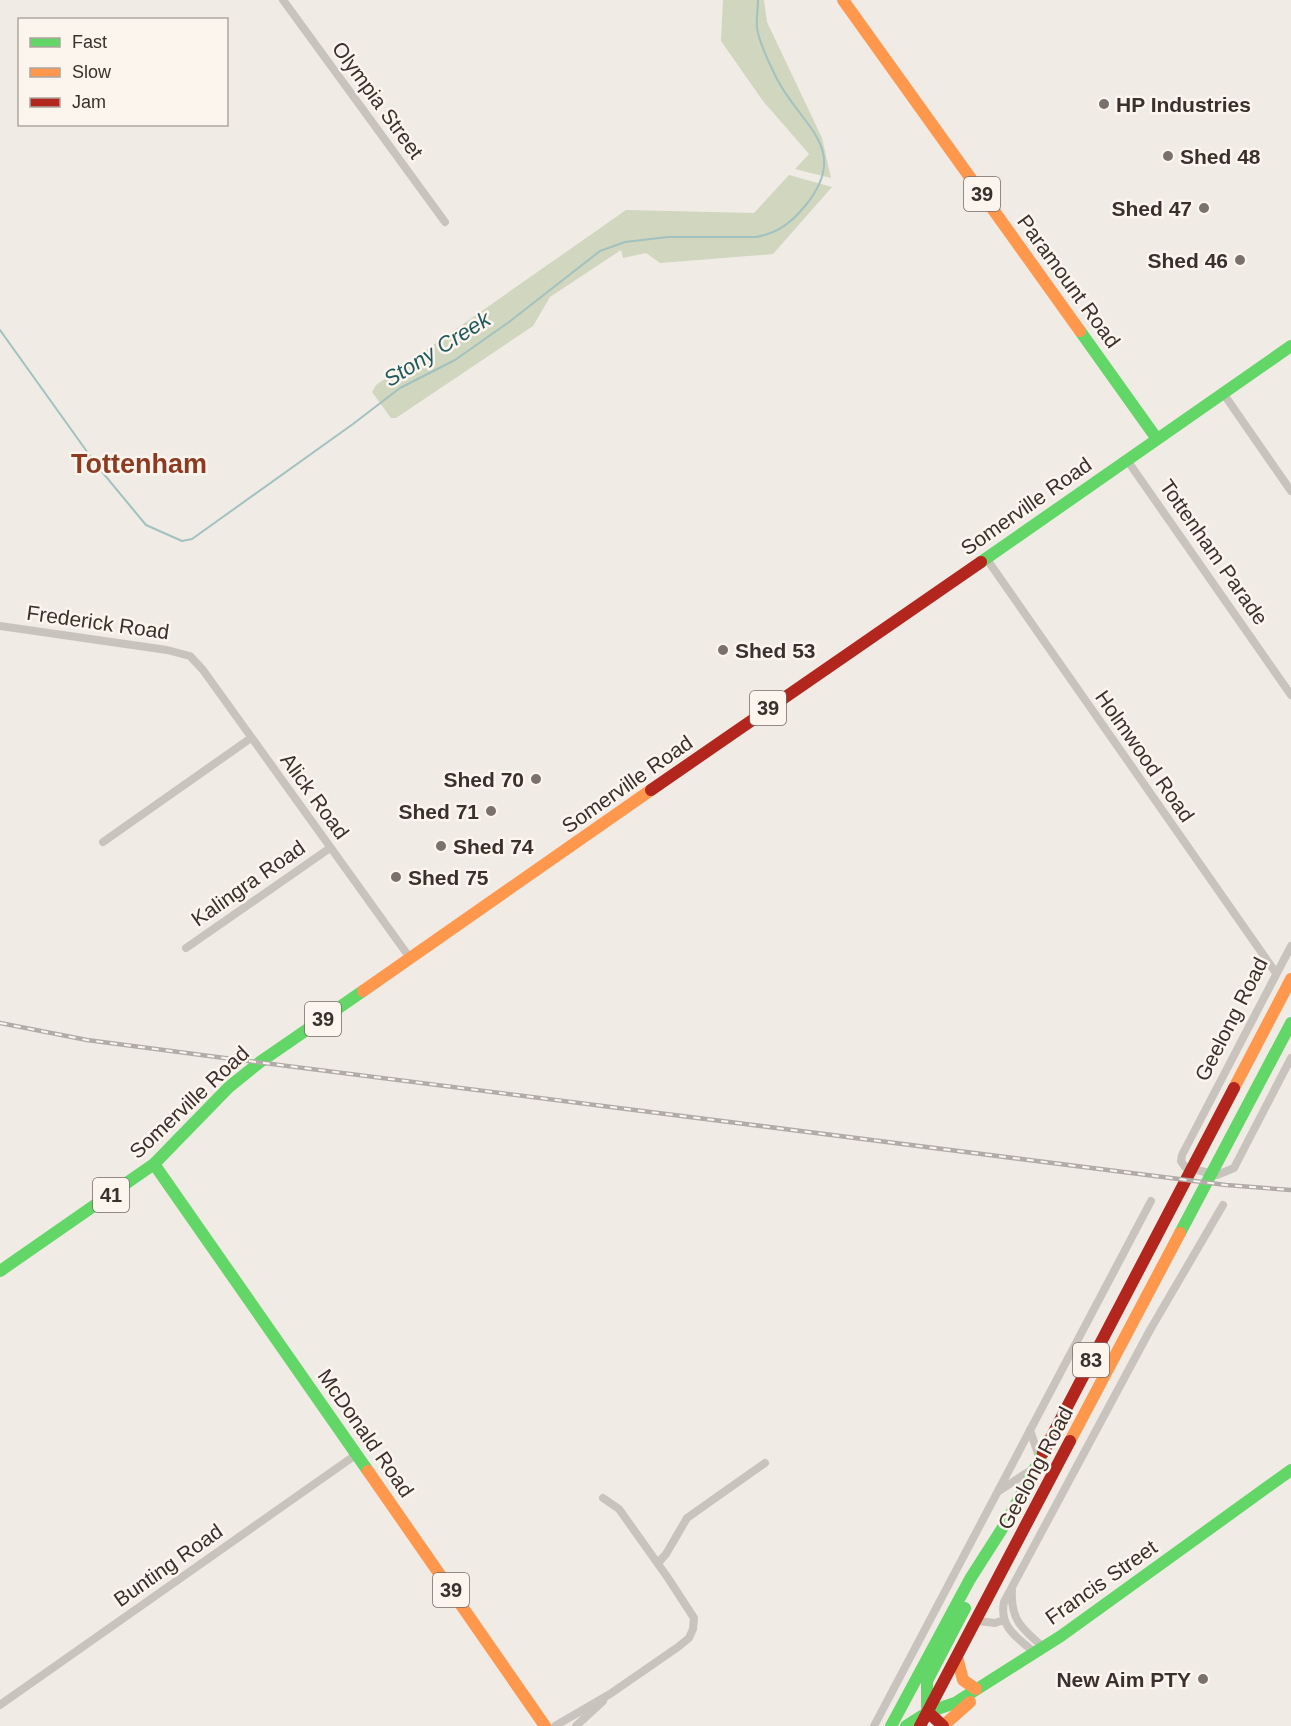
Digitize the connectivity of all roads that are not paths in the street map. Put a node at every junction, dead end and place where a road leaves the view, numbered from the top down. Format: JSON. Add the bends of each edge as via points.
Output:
{"nodes":[{"id":1,"x":283,"y":0,"type":"edge"},
{"id":2,"x":843,"y":0,"type":"edge"},
{"id":3,"x":445,"y":222,"type":"dead end"},
{"id":4,"x":1291,"y":346,"type":"edge"},
{"id":5,"x":1223,"y":393,"type":"junction"},
{"id":6,"x":1157,"y":439,"type":"junction"},
{"id":7,"x":1127,"y":460,"type":"junction"},
{"id":8,"x":1291,"y":490,"type":"edge"},
{"id":9,"x":986,"y":558,"type":"junction"},
{"id":10,"x":0,"y":626,"type":"edge"},
{"id":11,"x":190,"y":656,"type":"joint"},
{"id":12,"x":1291,"y":695,"type":"edge"},
{"id":13,"x":251,"y":738,"type":"junction"},
{"id":14,"x":103,"y":842,"type":"dead end"},
{"id":15,"x":330,"y":848,"type":"junction"},
{"id":16,"x":1291,"y":945,"type":"edge"},
{"id":17,"x":186,"y":948,"type":"dead end"},
{"id":18,"x":410,"y":958,"type":"junction"},
{"id":19,"x":1276,"y":973,"type":"junction"},
{"id":20,"x":1291,"y":979,"type":"edge"},
{"id":21,"x":1291,"y":1023,"type":"edge"},
{"id":22,"x":1291,"y":1058,"type":"edge"},
{"id":23,"x":154,"y":1164,"type":"junction"},
{"id":24,"x":1151,"y":1201,"type":"dead end"},
{"id":25,"x":1223,"y":1205,"type":"dead end"},
{"id":26,"x":0,"y":1271,"type":"edge"},
{"id":27,"x":1030,"y":1430,"type":"junction"},
{"id":28,"x":357,"y":1454,"type":"junction"},
{"id":29,"x":1037,"y":1462,"type":"junction"},
{"id":30,"x":765,"y":1463,"type":"dead end"},
{"id":31,"x":1291,"y":1470,"type":"edge"},
{"id":32,"x":997,"y":1493,"type":"junction"},
{"id":33,"x":603,"y":1498,"type":"dead end"},
{"id":34,"x":1007,"y":1521,"type":"junction"},
{"id":35,"x":658,"y":1563,"type":"junction"},
{"id":36,"x":1012,"y":1590,"type":"junction"},
{"id":37,"x":1012,"y":1608,"type":"junction"},
{"id":38,"x":1004,"y":1620,"type":"junction"},
{"id":39,"x":978,"y":1621,"type":"junction"},
{"id":40,"x":1039,"y":1650,"type":"junction"},
{"id":41,"x":957,"y":1656,"type":"junction"},
{"id":42,"x":994,"y":1682,"type":"junction"},
{"id":43,"x":976,"y":1689,"type":"junction"},
{"id":44,"x":610,"y":1694,"type":"junction"},
{"id":45,"x":0,"y":1706,"type":"edge"},
{"id":46,"x":927,"y":1712,"type":"junction"},
{"id":47,"x":545,"y":1726,"type":"edge"},
{"id":48,"x":555,"y":1726,"type":"edge"},
{"id":49,"x":576,"y":1726,"type":"edge"},
{"id":50,"x":874,"y":1726,"type":"edge"},
{"id":51,"x":891,"y":1726,"type":"edge"},
{"id":52,"x":906,"y":1726,"type":"edge"},
{"id":53,"x":920,"y":1726,"type":"edge"},
{"id":54,"x":932,"y":1726,"type":"edge"},
{"id":55,"x":943,"y":1726,"type":"edge"}],
"edges":[{"from":1,"to":3,"type":"street","name":"Olympia Street"},
{"from":2,"to":6,"type":"main road","name":"Paramount Road","number":"39"},
{"from":4,"to":5,"type":"main road","name":"Somerville Road"},
{"from":5,"to":6,"type":"main road","name":"Somerville Road"},
{"from":5,"to":8,"type":"street"},
{"from":6,"to":7,"type":"main road","name":"Somerville Road","number":"39"},
{"from":7,"to":9,"type":"main road","name":"Somerville Road","number":"39"},
{"from":7,"to":12,"type":"street","name":"Tottenham Parade"},
{"from":9,"to":18,"type":"main road","name":"Somerville Road","number":"39"},
{"from":9,"to":19,"type":"street","name":"Holmwood Road"},
{"from":10,"to":11,"type":"street","name":"Frederick Road"},
{"from":11,"to":13,"type":"street","name":"Alick Road"},
{"from":13,"to":14,"type":"street"},
{"from":13,"to":15,"type":"street","name":"Alick Road"},
{"from":15,"to":17,"type":"street","name":"Kalingra Road"},
{"from":15,"to":18,"type":"street","name":"Alick Road"},
{"from":16,"to":19,"type":"street","name":"Geelong Road"},
{"from":18,"to":23,"type":"main road","name":"Somerville Road","number":"39","via":[[229,1087]]},
{"from":19,"to":22,"type":"street","name":"Geelong Road","via":[[1184,1151],[1181,1161],[1185,1167],[1217,1175],[1234,1168]]},
{"from":20,"to":29,"type":"main road","name":"Geelong Road","number":"83"},
{"from":21,"to":39,"type":"main road","name":"Geelong Road","number":"83"},
{"from":23,"to":26,"type":"main road","name":"Somerville Road","number":"41"},
{"from":23,"to":28,"type":"main road","name":"McDonald Road","number":"39"},
{"from":24,"to":27,"type":"street","name":"Geelong Road"},
{"from":25,"to":36,"type":"street","name":"Geelong Road","via":[[1150,1330]]},
{"from":27,"to":29,"type":"street","name":"Geelong Road"},
{"from":27,"to":32,"type":"street","name":"Geelong Road"},
{"from":28,"to":45,"type":"street","name":"Bunting Road"},
{"from":28,"to":47,"type":"main road","name":"McDonald Road","number":"39"},
{"from":29,"to":32,"type":"street","name":"Geelong Road"},
{"from":29,"to":34,"type":"main road","name":"Geelong Road","number":"83"},
{"from":30,"to":35,"type":"street","via":[[687,1518]]},
{"from":31,"to":40,"type":"main road","name":"Francis Street"},
{"from":32,"to":50,"type":"street","name":"Geelong Road"},
{"from":33,"to":35,"type":"street","via":[[619,1509]]},
{"from":34,"to":46,"type":"main road","via":[[929,1678],[925,1693]]},
{"from":34,"to":51,"type":"main road","name":"Geelong Road","number":"83","via":[[974,1572]]},
{"from":35,"to":44,"type":"street","via":[[690,1610],[693,1629],[678,1647]]},
{"from":36,"to":37,"type":"street","name":"Geelong Road"},
{"from":36,"to":38,"type":"street","name":"Geelong Road","via":[[1004,1602]]},
{"from":37,"to":38,"type":"street"},
{"from":37,"to":40,"type":"street","via":[[1018,1626]]},
{"from":38,"to":39,"type":"street"},
{"from":38,"to":40,"type":"street","via":[[1012,1634]]},
{"from":39,"to":41,"type":"main road","name":"Geelong Road","number":"83"},
{"from":40,"to":42,"type":"main road","name":"Francis Street"},
{"from":41,"to":43,"type":"main road","via":[[963,1680]]},
{"from":41,"to":46,"type":"main road","name":"Geelong Road","number":"83"},
{"from":42,"to":43,"type":"main road"},
{"from":42,"to":55,"type":"main road"},
{"from":43,"to":46,"type":"main road","via":[[955,1704]]},
{"from":44,"to":48,"type":"street"},
{"from":44,"to":49,"type":"street"},
{"from":46,"to":52,"type":"main road"},
{"from":46,"to":53,"type":"main road","name":"Geelong Road","number":"83"},
{"from":46,"to":54,"type":"main road"},
{"from":46,"to":55,"type":"main road"}]}
